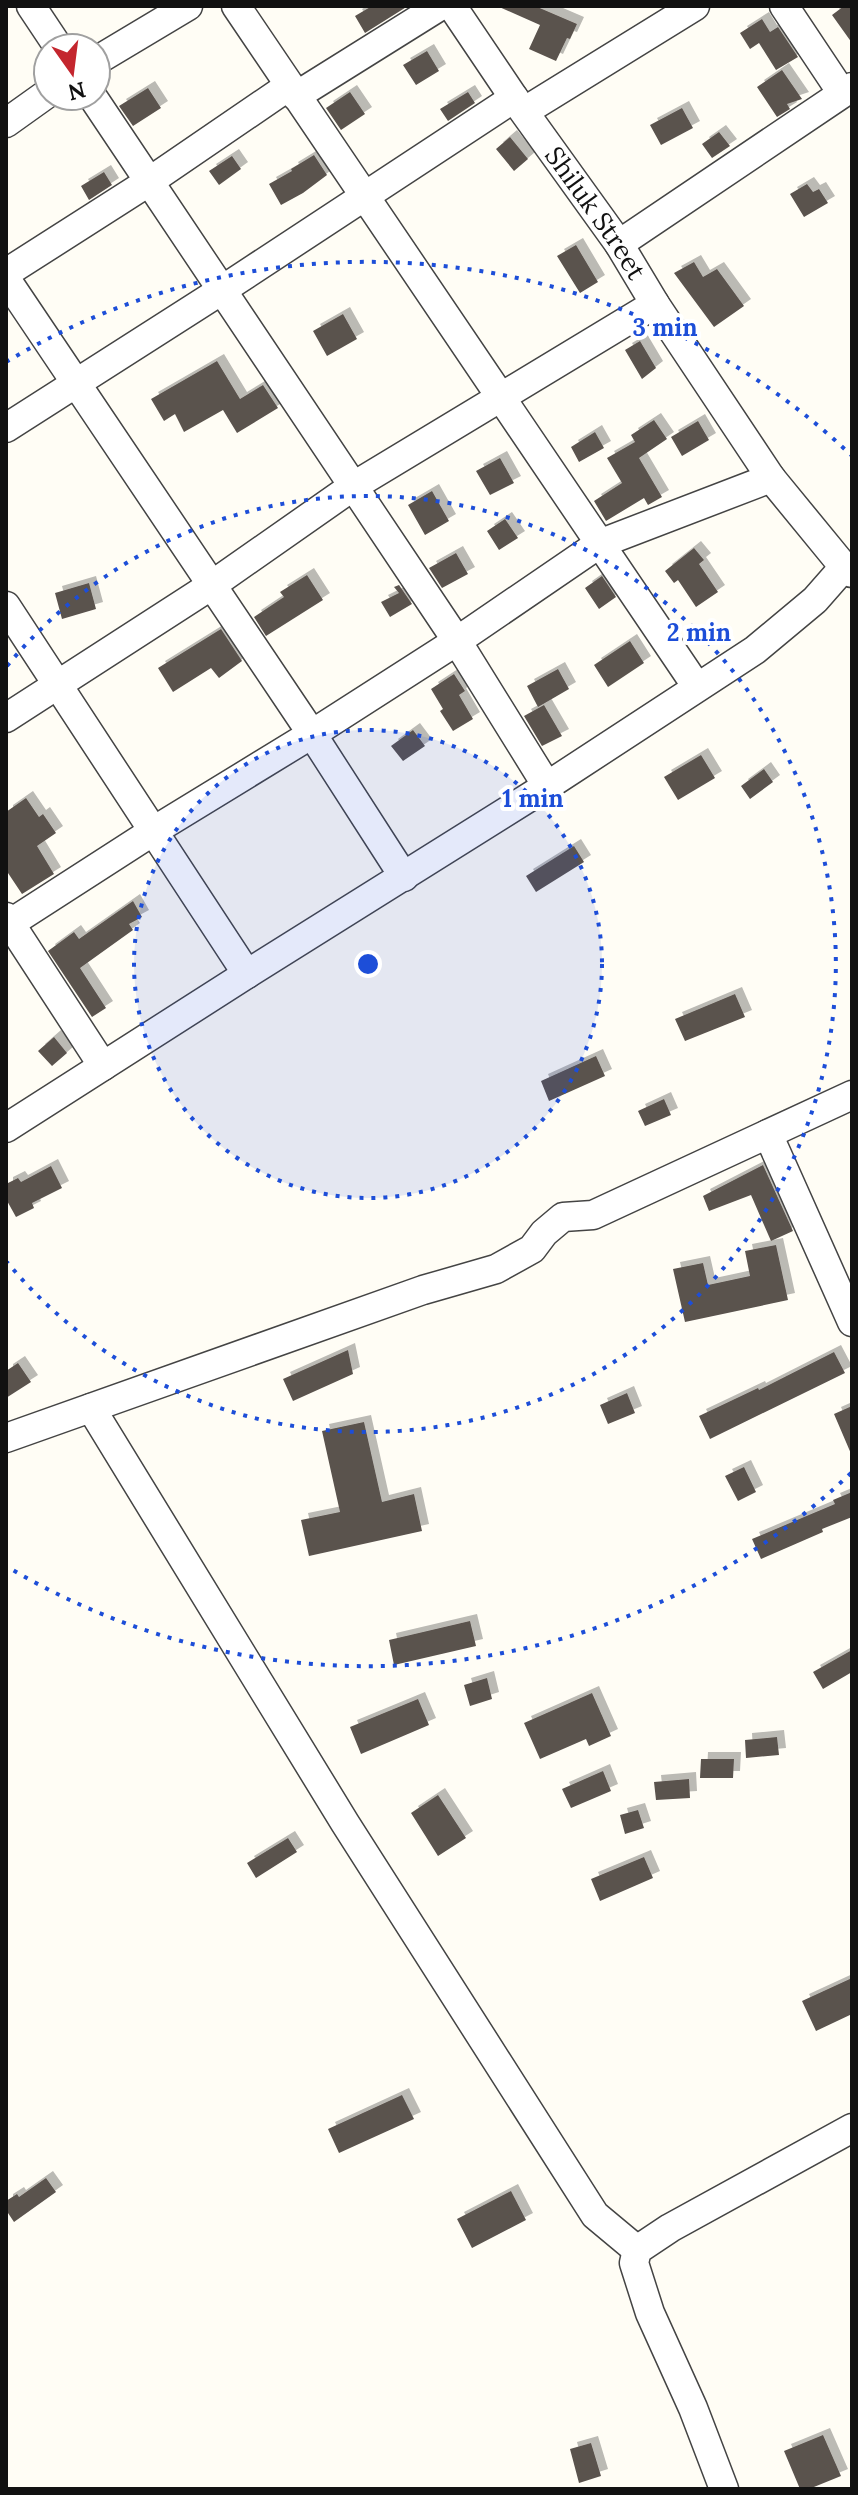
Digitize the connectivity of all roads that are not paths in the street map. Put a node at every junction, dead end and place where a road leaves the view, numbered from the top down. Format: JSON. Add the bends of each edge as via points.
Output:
{"nodes":[{"id":1,"x":31,"y":6,"type":"edge"},
{"id":2,"x":188,"y":6,"type":"edge"},
{"id":3,"x":236,"y":6,"type":"edge"},
{"id":4,"x":440,"y":6,"type":"edge"},
{"id":5,"x":452,"y":6,"type":"edge"},
{"id":6,"x":695,"y":6,"type":"edge"},
{"id":7,"x":784,"y":6,"type":"edge"},
{"id":8,"x":48,"y":32,"type":"edge"},
{"id":9,"x":112,"y":51,"type":"edge"},
{"id":10,"x":847,"y":90,"type":"edge"},
{"id":11,"x":293,"y":91,"type":"junction"},
{"id":12,"x":32,"y":104,"type":"edge"},
{"id":13,"x":520,"y":105,"type":"junction"},
{"id":14,"x":103,"y":112,"type":"edge"},
{"id":15,"x":6,"y":123,"type":"edge"},
{"id":16,"x":150,"y":181,"type":"junction"},
{"id":17,"x":365,"y":197,"type":"junction"},
{"id":18,"x":619,"y":244,"type":"junction"},
{"id":19,"x":6,"y":276,"type":"edge"},
{"id":20,"x":222,"y":290,"type":"junction"},
{"id":21,"x":655,"y":304,"type":"junction"},
{"id":22,"x":77,"y":382,"type":"junction"},
{"id":23,"x":501,"y":398,"type":"junction"},
{"id":24,"x":6,"y":428,"type":"edge"},
{"id":25,"x":771,"y":478,"type":"junction"},
{"id":26,"x":352,"y":487,"type":"junction"},
{"id":27,"x":599,"y":544,"type":"junction"},
{"id":28,"x":848,"y":570,"type":"edge"},
{"id":29,"x":212,"y":585,"type":"junction"},
{"id":30,"x":6,"y":606,"type":"edge"},
{"id":31,"x":457,"y":641,"type":"junction"},
{"id":32,"x":58,"y":685,"type":"junction"},
{"id":33,"x":697,"y":687,"type":"junction"},
{"id":34,"x":6,"y":718,"type":"edge"},
{"id":35,"x":312,"y":734,"type":"junction"},
{"id":36,"x":547,"y":786,"type":"junction"},
{"id":37,"x":155,"y":830,"type":"junction"},
{"id":38,"x":404,"y":877,"type":"junction"},
{"id":39,"x":7,"y":922,"type":"edge"},
{"id":40,"x":247,"y":974,"type":"junction"},
{"id":41,"x":103,"y":1066,"type":"junction"},
{"id":42,"x":852,"y":1095,"type":"edge"},
{"id":43,"x":6,"y":1128,"type":"edge"},
{"id":44,"x":768,"y":1134,"type":"junction"},
{"id":45,"x":852,"y":1322,"type":"edge"},
{"id":46,"x":91,"y":1408,"type":"junction"},
{"id":47,"x":6,"y":1438,"type":"edge"},
{"id":48,"x":852,"y":2128,"type":"edge"},
{"id":49,"x":637,"y":2250,"type":"junction"},
{"id":50,"x":724,"y":2489,"type":"edge"}],
"edges":[{"from":1,"to":8,"type":"street"},
{"from":2,"to":9,"type":"street"},
{"from":3,"to":11,"type":"street"},
{"from":4,"to":11,"type":"street"},
{"from":5,"to":13,"type":"street","name":"Shiluk Street"},
{"from":6,"to":13,"type":"street"},
{"from":7,"to":10,"type":"street"},
{"from":10,"to":18,"type":"street"},
{"from":11,"to":16,"type":"street"},
{"from":11,"to":17,"type":"street"},
{"from":12,"to":15,"type":"street"},
{"from":13,"to":17,"type":"street"},
{"from":13,"to":18,"type":"street","name":"Shiluk Street"},
{"from":14,"to":16,"type":"street"},
{"from":16,"to":19,"type":"street"},
{"from":16,"to":20,"type":"street"},
{"from":17,"to":20,"type":"street"},
{"from":17,"to":23,"type":"street"},
{"from":18,"to":21,"type":"street","name":"Shiluk Street"},
{"from":19,"to":22,"type":"street"},
{"from":20,"to":22,"type":"street"},
{"from":20,"to":26,"type":"street"},
{"from":21,"to":23,"type":"street"},
{"from":21,"to":25,"type":"street","name":"Shiluk Street"},
{"from":22,"to":24,"type":"street"},
{"from":22,"to":29,"type":"street"},
{"from":23,"to":26,"type":"street"},
{"from":23,"to":27,"type":"street"},
{"from":25,"to":27,"type":"street"},
{"from":25,"to":28,"type":"street","name":"Shiluk Street"},
{"from":26,"to":29,"type":"street"},
{"from":26,"to":31,"type":"street"},
{"from":27,"to":31,"type":"street"},
{"from":27,"to":33,"type":"street"},
{"from":28,"to":33,"type":"street","via":[[755,650]]},
{"from":29,"to":32,"type":"street"},
{"from":29,"to":35,"type":"street"},
{"from":30,"to":32,"type":"street"},
{"from":31,"to":35,"type":"street"},
{"from":31,"to":36,"type":"street"},
{"from":32,"to":34,"type":"street"},
{"from":32,"to":37,"type":"street"},
{"from":33,"to":36,"type":"street"},
{"from":35,"to":37,"type":"street"},
{"from":35,"to":38,"type":"street"},
{"from":36,"to":38,"type":"street"},
{"from":37,"to":39,"type":"street"},
{"from":37,"to":40,"type":"street"},
{"from":38,"to":40,"type":"street"},
{"from":39,"to":41,"type":"street"},
{"from":40,"to":41,"type":"street"},
{"from":41,"to":43,"type":"street"},
{"from":42,"to":44,"type":"street"},
{"from":44,"to":45,"type":"street"},
{"from":44,"to":46,"type":"street","via":[[593,1215],[563,1217],[532,1249],[496,1269]]},
{"from":46,"to":47,"type":"street"},
{"from":46,"to":49,"type":"street","via":[[345,1823],[595,2215]]},
{"from":48,"to":49,"type":"street"},
{"from":49,"to":50,"type":"street","via":[[634,2263],[650,2313]]}]}
